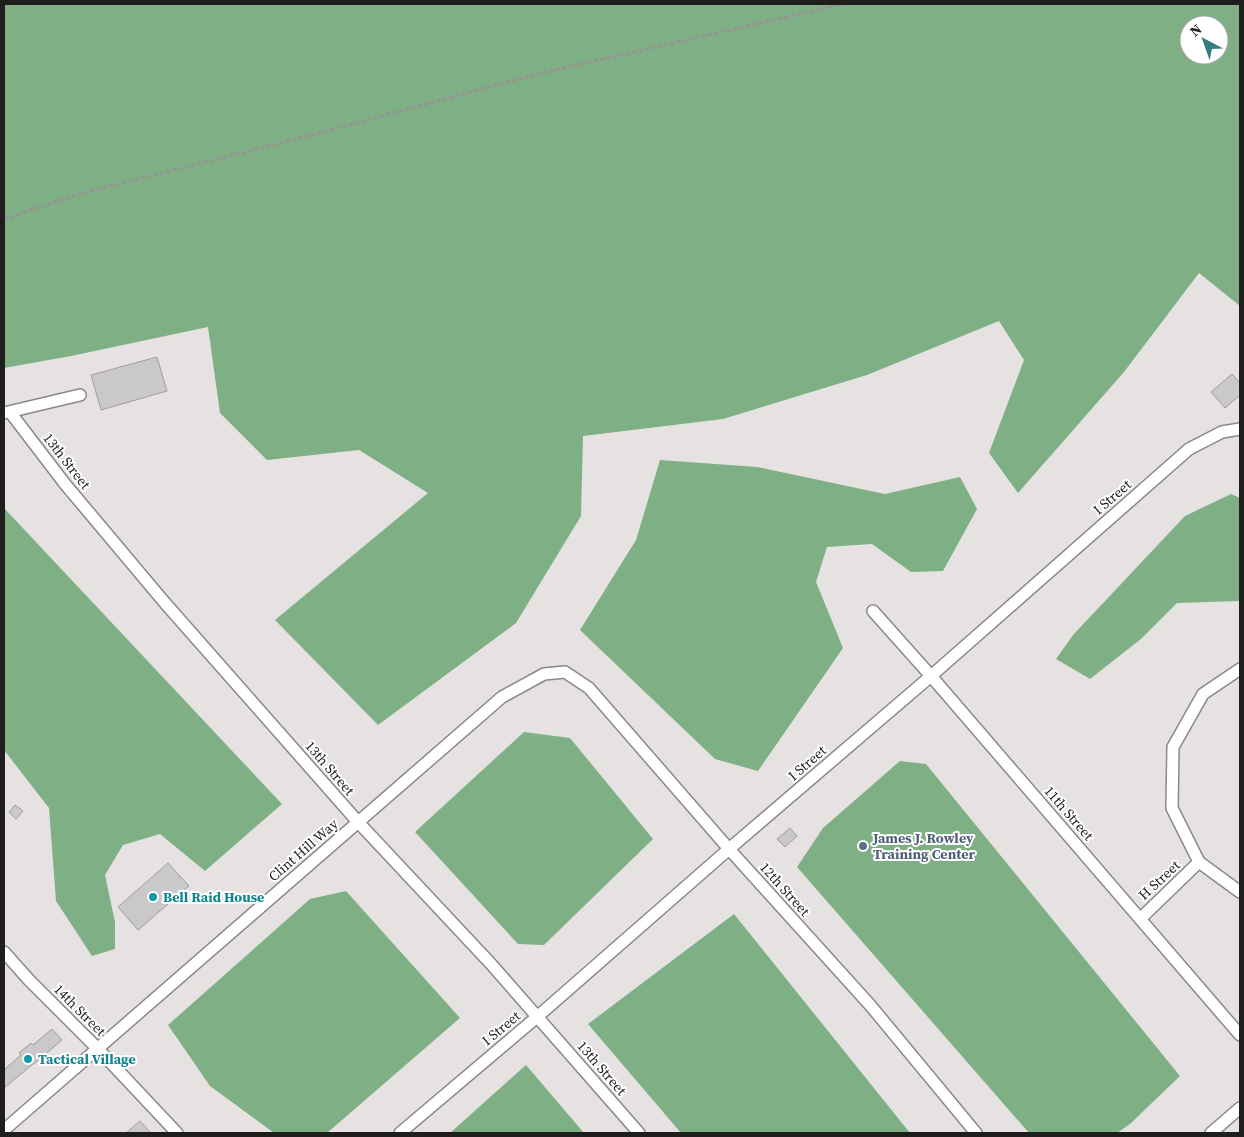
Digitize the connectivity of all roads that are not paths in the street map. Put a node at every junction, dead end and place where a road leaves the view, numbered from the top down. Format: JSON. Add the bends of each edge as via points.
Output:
{"nodes":[{"id":1,"x":80,"y":394,"type":"dead end"},
{"id":2,"x":7,"y":413,"type":"edge"},
{"id":3,"x":1240,"y":429,"type":"edge"},
{"id":4,"x":873,"y":611,"type":"dead end"},
{"id":5,"x":1240,"y":669,"type":"edge"},
{"id":6,"x":565,"y":672,"type":"joint"},
{"id":7,"x":931,"y":676,"type":"junction"},
{"id":8,"x":358,"y":822,"type":"junction"},
{"id":9,"x":729,"y":849,"type":"junction"},
{"id":10,"x":1199,"y":862,"type":"junction"},
{"id":11,"x":1240,"y":892,"type":"edge"},
{"id":12,"x":1140,"y":918,"type":"junction"},
{"id":13,"x":4,"y":952,"type":"edge"},
{"id":14,"x":537,"y":1017,"type":"junction"},
{"id":15,"x":1240,"y":1035,"type":"edge"},
{"id":16,"x":97,"y":1048,"type":"junction"},
{"id":17,"x":1240,"y":1108,"type":"edge"},
{"id":18,"x":5,"y":1127,"type":"edge"},
{"id":19,"x":177,"y":1133,"type":"edge"},
{"id":20,"x":400,"y":1133,"type":"edge"},
{"id":21,"x":639,"y":1133,"type":"edge"},
{"id":22,"x":976,"y":1133,"type":"edge"},
{"id":23,"x":1211,"y":1133,"type":"edge"}],
"edges":[{"from":1,"to":2,"type":"lane"},
{"from":2,"to":8,"type":"lane","name":"13th Street","via":[[165,603]]},
{"from":3,"to":7,"type":"lane","name":"I Street","via":[[1222,432],[1189,449]]},
{"from":4,"to":7,"type":"lane","name":"11th Street"},
{"from":5,"to":10,"type":"lane","name":"H Street","via":[[1203,694],[1174,747],[1172,808]]},
{"from":6,"to":8,"type":"lane","name":"Clint Hill Way","via":[[544,674],[502,697]]},
{"from":6,"to":9,"type":"lane","name":"12th Street","via":[[590,688]]},
{"from":7,"to":9,"type":"lane","name":"I Street"},
{"from":7,"to":12,"type":"lane","name":"11th Street"},
{"from":8,"to":14,"type":"lane","name":"13th Street"},
{"from":8,"to":16,"type":"lane","name":"Clint Hill Way"},
{"from":9,"to":14,"type":"lane","name":"I Street"},
{"from":9,"to":22,"type":"lane","name":"12th Street","via":[[870,1005]]},
{"from":10,"to":11,"type":"lane","name":"H Street"},
{"from":10,"to":12,"type":"lane","name":"H Street"},
{"from":12,"to":15,"type":"lane","name":"11th Street"},
{"from":13,"to":16,"type":"lane","name":"14th Street"},
{"from":14,"to":20,"type":"lane","name":"I Street"},
{"from":14,"to":21,"type":"lane","name":"13th Street"},
{"from":16,"to":18,"type":"lane","name":"Clint Hill Way"},
{"from":16,"to":19,"type":"lane","name":"14th Street"},
{"from":17,"to":23,"type":"lane"}]}
